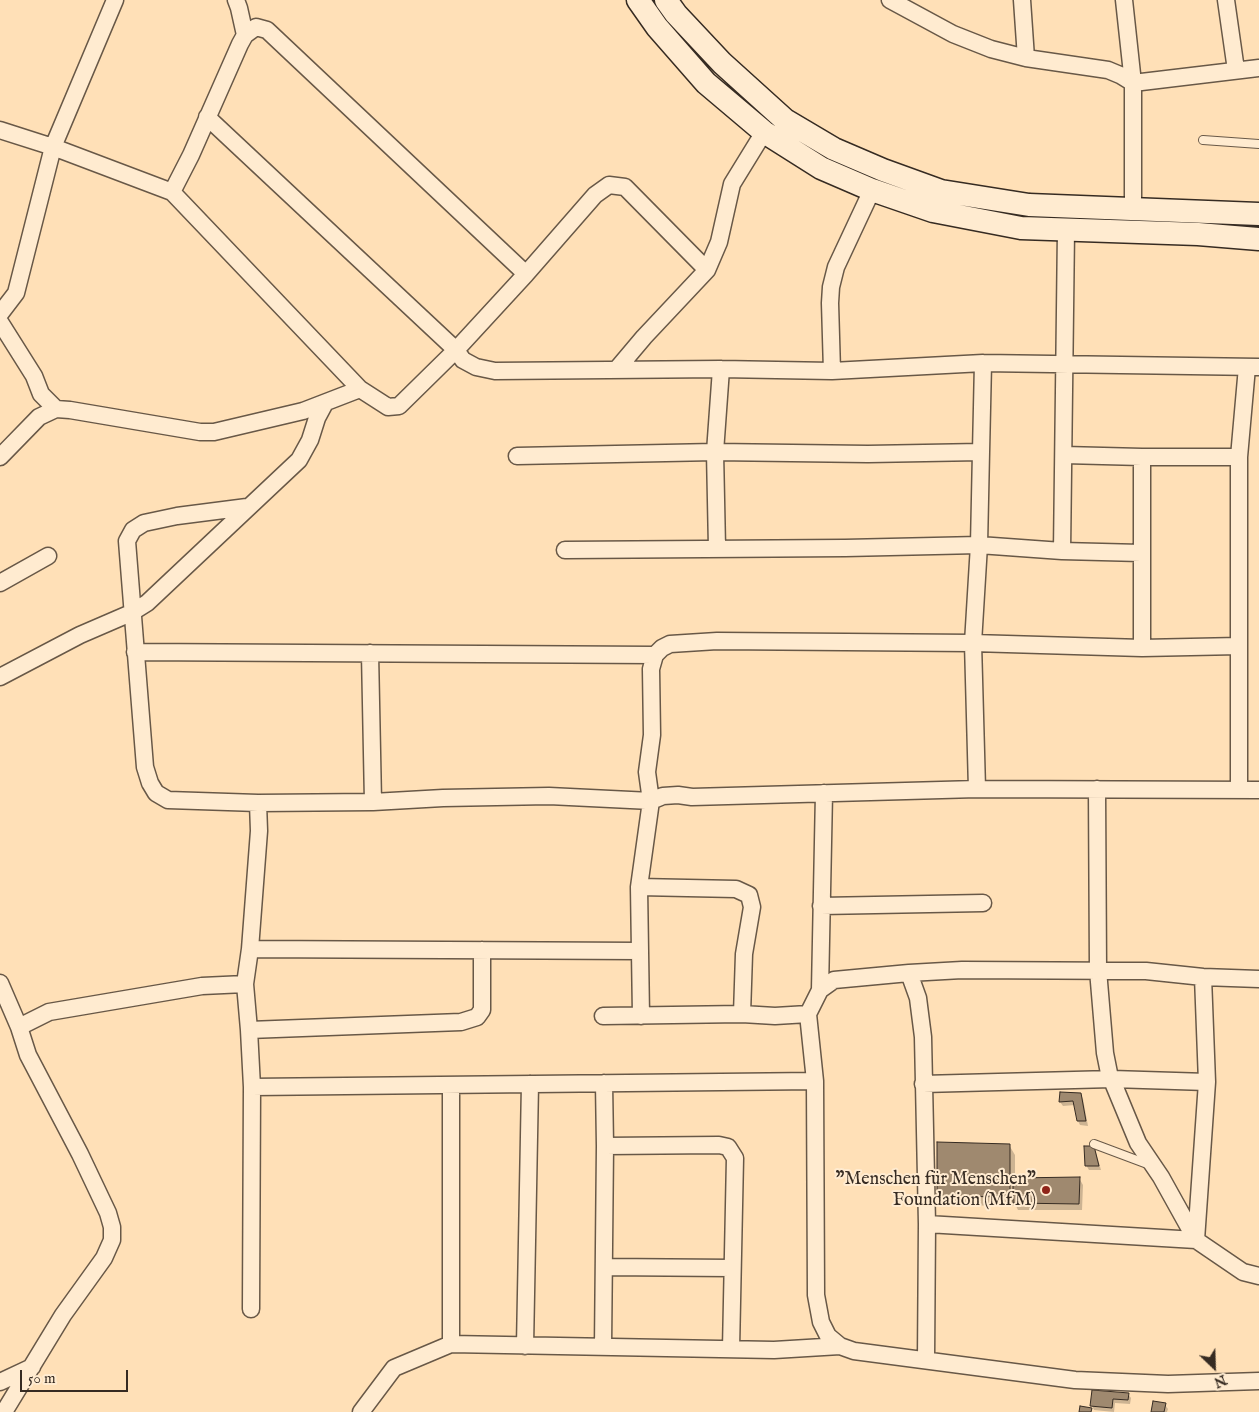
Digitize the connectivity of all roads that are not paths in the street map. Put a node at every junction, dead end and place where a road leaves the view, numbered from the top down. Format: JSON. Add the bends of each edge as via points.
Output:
{"nodes":[{"id":1,"x":115,"y":0,"type":"edge"},
{"id":2,"x":236,"y":0,"type":"edge"},
{"id":3,"x":638,"y":0,"type":"edge"},
{"id":4,"x":666,"y":0,"type":"edge"},
{"id":5,"x":890,"y":0,"type":"edge"},
{"id":6,"x":1022,"y":0,"type":"edge"},
{"id":7,"x":1124,"y":0,"type":"edge"},
{"id":8,"x":1226,"y":0,"type":"edge"},
{"id":9,"x":245,"y":35,"type":"junction"},
{"id":10,"x":1026,"y":58,"type":"junction"},
{"id":11,"x":1259,"y":68,"type":"edge"},
{"id":12,"x":1236,"y":70,"type":"junction"},
{"id":13,"x":1133,"y":83,"type":"junction"},
{"id":14,"x":208,"y":117,"type":"junction"},
{"id":15,"x":0,"y":130,"type":"edge"},
{"id":16,"x":764,"y":132,"type":"junction"},
{"id":17,"x":1203,"y":140,"type":"dead end"},
{"id":18,"x":1259,"y":144,"type":"edge"},
{"id":19,"x":53,"y":147,"type":"junction"},
{"id":20,"x":872,"y":190,"type":"junction"},
{"id":21,"x":172,"y":192,"type":"junction"},
{"id":22,"x":965,"y":205,"type":"junction"},
{"id":23,"x":1134,"y":209,"type":"junction"},
{"id":24,"x":1259,"y":214,"type":"edge"},
{"id":25,"x":1066,"y":230,"type":"junction"},
{"id":26,"x":1259,"y":239,"type":"edge"},
{"id":27,"x":707,"y":270,"type":"junction"},
{"id":28,"x":526,"y":274,"type":"junction"},
{"id":29,"x":0,"y":314,"type":"edge"},
{"id":30,"x":0,"y":322,"type":"edge"},
{"id":31,"x":456,"y":350,"type":"junction"},
{"id":32,"x":983,"y":363,"type":"junction"},
{"id":33,"x":1064,"y":364,"type":"junction"},
{"id":34,"x":1253,"y":367,"type":"edge"},
{"id":35,"x":721,"y":369,"type":"junction"},
{"id":36,"x":618,"y":370,"type":"junction"},
{"id":37,"x":832,"y":371,"type":"junction"},
{"id":38,"x":360,"y":389,"type":"junction"},
{"id":39,"x":325,"y":403,"type":"junction"},
{"id":40,"x":56,"y":409,"type":"junction"},
{"id":41,"x":715,"y":452,"type":"junction"},
{"id":42,"x":980,"y":452,"type":"junction"},
{"id":43,"x":1064,"y":455,"type":"junction"},
{"id":44,"x":517,"y":456,"type":"dead end"},
{"id":45,"x":0,"y":457,"type":"edge"},
{"id":46,"x":1142,"y":457,"type":"junction"},
{"id":47,"x":1238,"y":457,"type":"junction"},
{"id":48,"x":247,"y":508,"type":"junction"},
{"id":49,"x":979,"y":545,"type":"junction"},
{"id":50,"x":717,"y":548,"type":"junction"},
{"id":51,"x":565,"y":550,"type":"dead end"},
{"id":52,"x":1062,"y":551,"type":"junction"},
{"id":53,"x":1141,"y":553,"type":"junction"},
{"id":54,"x":48,"y":556,"type":"dead end"},
{"id":55,"x":0,"y":583,"type":"edge"},
{"id":56,"x":131,"y":613,"type":"junction"},
{"id":57,"x":973,"y":643,"type":"junction"},
{"id":58,"x":1239,"y":646,"type":"junction"},
{"id":59,"x":1142,"y":648,"type":"junction"},
{"id":60,"x":135,"y":652,"type":"junction"},
{"id":61,"x":370,"y":654,"type":"junction"},
{"id":62,"x":655,"y":655,"type":"junction"},
{"id":63,"x":0,"y":677,"type":"edge"},
{"id":64,"x":977,"y":789,"type":"junction"},
{"id":65,"x":1097,"y":789,"type":"junction"},
{"id":66,"x":1239,"y":789,"type":"junction"},
{"id":67,"x":1259,"y":790,"type":"edge"},
{"id":68,"x":824,"y":793,"type":"junction"},
{"id":69,"x":651,"y":801,"type":"junction"},
{"id":70,"x":372,"y":802,"type":"junction"},
{"id":71,"x":258,"y":803,"type":"junction"},
{"id":72,"x":639,"y":887,"type":"junction"},
{"id":73,"x":983,"y":903,"type":"dead end"},
{"id":74,"x":821,"y":906,"type":"junction"},
{"id":75,"x":250,"y":949,"type":"junction"},
{"id":76,"x":482,"y":950,"type":"junction"},
{"id":77,"x":640,"y":951,"type":"junction"},
{"id":78,"x":1098,"y":970,"type":"junction"},
{"id":79,"x":909,"y":972,"type":"junction"},
{"id":80,"x":1203,"y":977,"type":"junction"},
{"id":81,"x":1259,"y":979,"type":"edge"},
{"id":82,"x":0,"y":984,"type":"edge"},
{"id":83,"x":245,"y":984,"type":"junction"},
{"id":84,"x":820,"y":990,"type":"junction"},
{"id":85,"x":742,"y":1014,"type":"junction"},
{"id":86,"x":808,"y":1014,"type":"junction"},
{"id":87,"x":603,"y":1016,"type":"dead end"},
{"id":88,"x":641,"y":1016,"type":"junction"},
{"id":89,"x":19,"y":1027,"type":"junction"},
{"id":90,"x":250,"y":1030,"type":"junction"},
{"id":91,"x":1112,"y":1079,"type":"junction"},
{"id":92,"x":814,"y":1081,"type":"junction"},
{"id":93,"x":1207,"y":1082,"type":"junction"},
{"id":94,"x":604,"y":1083,"type":"junction"},
{"id":95,"x":530,"y":1084,"type":"junction"},
{"id":96,"x":923,"y":1084,"type":"junction"},
{"id":97,"x":451,"y":1085,"type":"junction"},
{"id":98,"x":252,"y":1086,"type":"junction"},
{"id":99,"x":1094,"y":1144,"type":"dead end"},
{"id":100,"x":605,"y":1146,"type":"junction"},
{"id":101,"x":1154,"y":1166,"type":"junction"},
{"id":102,"x":927,"y":1224,"type":"junction"},
{"id":103,"x":1196,"y":1240,"type":"junction"},
{"id":104,"x":604,"y":1267,"type":"junction"},
{"id":105,"x":732,"y":1268,"type":"junction"},
{"id":106,"x":1259,"y":1276,"type":"edge"},
{"id":107,"x":251,"y":1309,"type":"dead end"},
{"id":108,"x":451,"y":1344,"type":"junction"},
{"id":109,"x":525,"y":1346,"type":"junction"},
{"id":110,"x":840,"y":1346,"type":"junction"},
{"id":111,"x":603,"y":1347,"type":"junction"},
{"id":112,"x":731,"y":1350,"type":"junction"},
{"id":113,"x":926,"y":1360,"type":"junction"},
{"id":114,"x":32,"y":1367,"type":"junction"},
{"id":115,"x":1259,"y":1381,"type":"edge"},
{"id":116,"x":0,"y":1382,"type":"edge"},
{"id":117,"x":4,"y":1412,"type":"edge"},
{"id":118,"x":361,"y":1412,"type":"edge"}],
"edges":[{"from":1,"to":19,"type":"street"},
{"from":2,"to":9,"type":"street"},
{"from":3,"to":16,"type":"main road","via":[[706,83]]},
{"from":4,"to":22,"type":"main road","via":[[722,63],[785,120],[834,149],[941,190]]},
{"from":5,"to":10,"type":"street","via":[[954,34],[991,49]]},
{"from":6,"to":10,"type":"street"},
{"from":7,"to":13,"type":"street"},
{"from":8,"to":12,"type":"street"},
{"from":9,"to":14,"type":"street"},
{"from":9,"to":28,"type":"street","via":[[256,27],[267,30]]},
{"from":10,"to":13,"type":"street","via":[[1108,70]]},
{"from":11,"to":12,"type":"street"},
{"from":12,"to":13,"type":"street"},
{"from":13,"to":23,"type":"street"},
{"from":14,"to":21,"type":"street"},
{"from":14,"to":31,"type":"street"},
{"from":15,"to":19,"type":"street"},
{"from":16,"to":20,"type":"main road","via":[[821,168]]},
{"from":16,"to":27,"type":"street","via":[[732,184],[719,242]]},
{"from":17,"to":18,"type":"lane"},
{"from":19,"to":21,"type":"street"},
{"from":19,"to":29,"type":"street","via":[[16,293]]},
{"from":20,"to":22,"type":"main road","via":[[933,211]]},
{"from":20,"to":37,"type":"street","via":[[836,267],[831,287]]},
{"from":21,"to":38,"type":"street"},
{"from":22,"to":23,"type":"main road"},
{"from":22,"to":25,"type":"main road","via":[[1021,228]]},
{"from":23,"to":24,"type":"main road"},
{"from":25,"to":26,"type":"main road"},
{"from":25,"to":33,"type":"street"},
{"from":27,"to":28,"type":"street","via":[[625,187],[609,185],[595,194]]},
{"from":27,"to":36,"type":"street","via":[[644,337]]},
{"from":28,"to":31,"type":"street"},
{"from":30,"to":40,"type":"street","via":[[34,376],[41,394]]},
{"from":31,"to":36,"type":"street","via":[[463,360],[494,372]]},
{"from":31,"to":38,"type":"street","via":[[399,406],[388,407]]},
{"from":32,"to":33,"type":"street"},
{"from":32,"to":37,"type":"street"},
{"from":32,"to":42,"type":"street"},
{"from":33,"to":34,"type":"street"},
{"from":33,"to":43,"type":"street"},
{"from":34,"to":47,"type":"street"},
{"from":35,"to":36,"type":"street"},
{"from":35,"to":37,"type":"street"},
{"from":35,"to":41,"type":"street"},
{"from":38,"to":39,"type":"street"},
{"from":39,"to":40,"type":"street","via":[[214,432]]},
{"from":39,"to":48,"type":"street","via":[[299,460]]},
{"from":40,"to":45,"type":"street","via":[[39,417]]},
{"from":41,"to":42,"type":"street"},
{"from":41,"to":44,"type":"street"},
{"from":41,"to":50,"type":"street"},
{"from":42,"to":49,"type":"street"},
{"from":43,"to":46,"type":"street"},
{"from":43,"to":52,"type":"street"},
{"from":46,"to":47,"type":"street"},
{"from":46,"to":53,"type":"street"},
{"from":47,"to":58,"type":"street"},
{"from":48,"to":56,"type":"street","via":[[147,603]]},
{"from":48,"to":56,"type":"street","via":[[177,516],[144,523],[133,530],[127,541]]},
{"from":49,"to":50,"type":"street"},
{"from":49,"to":52,"type":"street"},
{"from":49,"to":57,"type":"street"},
{"from":50,"to":51,"type":"street"},
{"from":52,"to":53,"type":"street"},
{"from":53,"to":59,"type":"street"},
{"from":54,"to":55,"type":"street"},
{"from":56,"to":60,"type":"street"},
{"from":56,"to":63,"type":"street","via":[[80,634]]},
{"from":57,"to":59,"type":"street"},
{"from":57,"to":62,"type":"street","via":[[718,641],[670,644]]},
{"from":57,"to":64,"type":"street"},
{"from":58,"to":59,"type":"street"},
{"from":58,"to":66,"type":"street"},
{"from":60,"to":61,"type":"street"},
{"from":60,"to":71,"type":"street","via":[[144,767],[156,793],[168,800]]},
{"from":61,"to":62,"type":"street"},
{"from":61,"to":70,"type":"street"},
{"from":62,"to":69,"type":"street","via":[[651,669],[652,735],[648,765]]},
{"from":64,"to":65,"type":"street"},
{"from":64,"to":68,"type":"street"},
{"from":65,"to":66,"type":"street"},
{"from":65,"to":78,"type":"street"},
{"from":66,"to":67,"type":"street"},
{"from":68,"to":69,"type":"street","via":[[678,795]]},
{"from":68,"to":74,"type":"street"},
{"from":69,"to":70,"type":"street","via":[[548,796]]},
{"from":69,"to":72,"type":"street"},
{"from":70,"to":71,"type":"street"},
{"from":71,"to":75,"type":"street","via":[[259,831]]},
{"from":72,"to":77,"type":"street"},
{"from":72,"to":85,"type":"street","via":[[736,889],[749,895],[752,907],[744,954]]},
{"from":73,"to":74,"type":"street"},
{"from":74,"to":84,"type":"street"},
{"from":75,"to":76,"type":"street"},
{"from":75,"to":83,"type":"street"},
{"from":76,"to":77,"type":"street"},
{"from":76,"to":90,"type":"street","via":[[482,1010],[477,1018],[461,1022]]},
{"from":77,"to":88,"type":"street"},
{"from":78,"to":79,"type":"street"},
{"from":78,"to":80,"type":"street"},
{"from":78,"to":91,"type":"street","via":[[1104,1053]]},
{"from":79,"to":84,"type":"street","via":[[834,980]]},
{"from":79,"to":96,"type":"street","via":[[918,998],[923,1037]]},
{"from":80,"to":81,"type":"street"},
{"from":80,"to":93,"type":"street"},
{"from":82,"to":89,"type":"street"},
{"from":83,"to":89,"type":"street","via":[[202,986],[58,1010]]},
{"from":83,"to":90,"type":"street"},
{"from":84,"to":86,"type":"street"},
{"from":85,"to":86,"type":"street"},
{"from":85,"to":88,"type":"street"},
{"from":86,"to":92,"type":"street"},
{"from":87,"to":88,"type":"street"},
{"from":89,"to":114,"type":"street","via":[[28,1055],[80,1154],[112,1227],[112,1240],[104,1258],[63,1315]]},
{"from":90,"to":98,"type":"street"},
{"from":91,"to":93,"type":"street"},
{"from":91,"to":96,"type":"street"},
{"from":91,"to":101,"type":"street","via":[[1138,1142]]},
{"from":92,"to":94,"type":"street"},
{"from":92,"to":110,"type":"street","via":[[816,1296],[821,1322],[828,1336]]},
{"from":93,"to":103,"type":"street"},
{"from":94,"to":95,"type":"street"},
{"from":94,"to":100,"type":"street"},
{"from":95,"to":97,"type":"street"},
{"from":95,"to":109,"type":"street"},
{"from":96,"to":102,"type":"street"},
{"from":97,"to":98,"type":"street"},
{"from":97,"to":108,"type":"street"},
{"from":98,"to":107,"type":"street"},
{"from":99,"to":101,"type":"lane"},
{"from":100,"to":104,"type":"street"},
{"from":100,"to":105,"type":"street","via":[[728,1147],[734,1158]]},
{"from":101,"to":103,"type":"street"},
{"from":102,"to":103,"type":"street"},
{"from":102,"to":113,"type":"street"},
{"from":103,"to":106,"type":"street","via":[[1243,1272]]},
{"from":104,"to":105,"type":"street"},
{"from":104,"to":111,"type":"street"},
{"from":105,"to":112,"type":"street"},
{"from":108,"to":109,"type":"street"},
{"from":108,"to":118,"type":"street","via":[[394,1368]]},
{"from":109,"to":111,"type":"street"},
{"from":110,"to":112,"type":"street"},
{"from":110,"to":113,"type":"street","via":[[854,1351]]},
{"from":111,"to":112,"type":"street"},
{"from":113,"to":115,"type":"street","via":[[1075,1380],[1168,1384]]},
{"from":114,"to":116,"type":"street"},
{"from":114,"to":117,"type":"street"}]}
